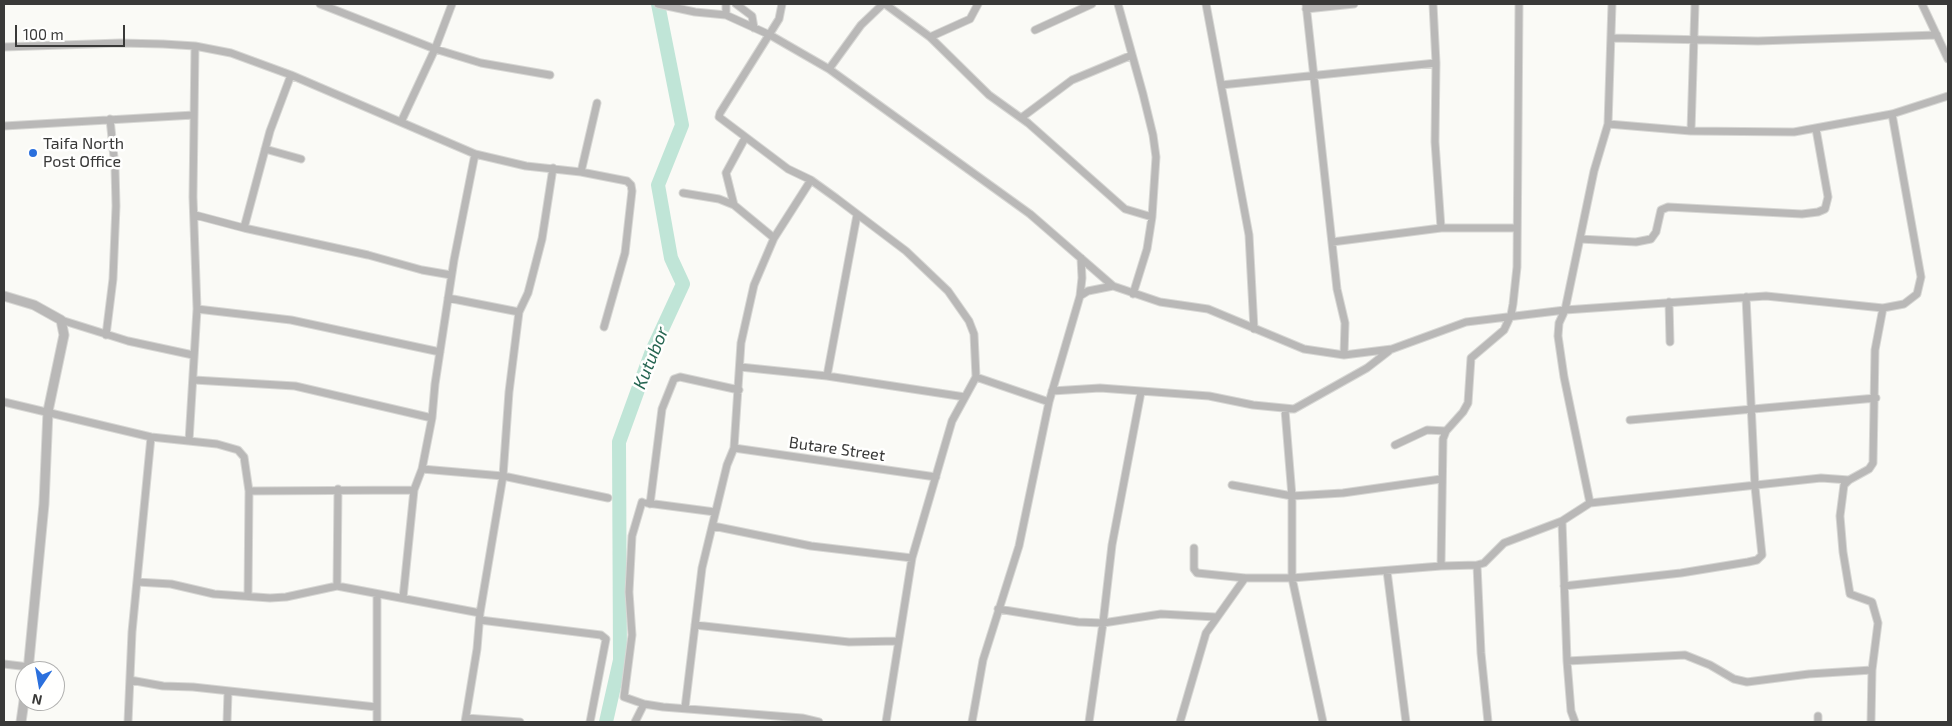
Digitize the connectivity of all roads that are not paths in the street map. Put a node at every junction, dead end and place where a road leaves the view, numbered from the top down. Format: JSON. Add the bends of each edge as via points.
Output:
{"nodes":[{"id":1,"x":320,"y":4,"type":"edge"},
{"id":2,"x":452,"y":4,"type":"edge"},
{"id":3,"x":658,"y":4,"type":"edge"},
{"id":4,"x":726,"y":4,"type":"edge"},
{"id":5,"x":736,"y":4,"type":"edge"},
{"id":6,"x":782,"y":4,"type":"edge"},
{"id":7,"x":884,"y":4,"type":"edge"},
{"id":8,"x":978,"y":4,"type":"edge"},
{"id":9,"x":1092,"y":4,"type":"edge"},
{"id":10,"x":1118,"y":4,"type":"edge"},
{"id":11,"x":1206,"y":4,"type":"edge"},
{"id":12,"x":1354,"y":4,"type":"edge"},
{"id":13,"x":1433,"y":4,"type":"edge"},
{"id":14,"x":1519,"y":4,"type":"edge"},
{"id":15,"x":1612,"y":4,"type":"edge"},
{"id":16,"x":1695,"y":4,"type":"edge"},
{"id":17,"x":1922,"y":4,"type":"edge"},
{"id":18,"x":1306,"y":6,"type":"edge"},
{"id":19,"x":726,"y":15,"type":"junction"},
{"id":20,"x":754,"y":28,"type":"junction"},
{"id":21,"x":1035,"y":30,"type":"dead end"},
{"id":22,"x":770,"y":35,"type":"junction"},
{"id":23,"x":1938,"y":35,"type":"junction"},
{"id":24,"x":930,"y":37,"type":"junction"},
{"id":25,"x":1611,"y":38,"type":"junction"},
{"id":26,"x":1696,"y":40,"type":"junction"},
{"id":27,"x":195,"y":46,"type":"junction"},
{"id":28,"x":4,"y":47,"type":"edge"},
{"id":29,"x":435,"y":49,"type":"junction"},
{"id":30,"x":1132,"y":55,"type":"junction"},
{"id":31,"x":1948,"y":59,"type":"edge"},
{"id":32,"x":1436,"y":63,"type":"junction"},
{"id":33,"x":829,"y":69,"type":"junction"},
{"id":34,"x":291,"y":75,"type":"junction"},
{"id":35,"x":550,"y":75,"type":"dead end"},
{"id":36,"x":1313,"y":75,"type":"junction"},
{"id":37,"x":1221,"y":85,"type":"junction"},
{"id":38,"x":1948,"y":96,"type":"edge"},
{"id":39,"x":597,"y":103,"type":"dead end"},
{"id":40,"x":1892,"y":114,"type":"junction"},
{"id":41,"x":194,"y":115,"type":"junction"},
{"id":42,"x":1021,"y":118,"type":"junction"},
{"id":43,"x":110,"y":119,"type":"junction"},
{"id":44,"x":401,"y":122,"type":"junction"},
{"id":45,"x":1608,"y":124,"type":"junction"},
{"id":46,"x":4,"y":126,"type":"edge"},
{"id":47,"x":1816,"y":129,"type":"junction"},
{"id":48,"x":1691,"y":132,"type":"junction"},
{"id":49,"x":745,"y":138,"type":"junction"},
{"id":50,"x":265,"y":148,"type":"junction"},
{"id":51,"x":475,"y":154,"type":"junction"},
{"id":52,"x":301,"y":159,"type":"dead end"},
{"id":53,"x":553,"y":168,"type":"junction"},
{"id":54,"x":581,"y":172,"type":"junction"},
{"id":55,"x":811,"y":180,"type":"junction"},
{"id":56,"x":684,"y":193,"type":"dead end"},
{"id":57,"x":734,"y":205,"type":"junction"},
{"id":58,"x":195,"y":215,"type":"junction"},
{"id":59,"x":857,"y":215,"type":"junction"},
{"id":60,"x":1152,"y":217,"type":"junction"},
{"id":61,"x":244,"y":228,"type":"junction"},
{"id":62,"x":1441,"y":228,"type":"junction"},
{"id":63,"x":1517,"y":228,"type":"junction"},
{"id":64,"x":774,"y":238,"type":"junction"},
{"id":65,"x":1580,"y":239,"type":"junction"},
{"id":66,"x":1332,"y":242,"type":"junction"},
{"id":67,"x":1081,"y":258,"type":"junction"},
{"id":68,"x":451,"y":275,"type":"junction"},
{"id":69,"x":1113,"y":286,"type":"junction"},
{"id":70,"x":1133,"y":294,"type":"junction"},
{"id":71,"x":4,"y":296,"type":"edge"},
{"id":72,"x":1080,"y":296,"type":"junction"},
{"id":73,"x":1746,"y":297,"type":"junction"},
{"id":74,"x":448,"y":298,"type":"junction"},
{"id":75,"x":1669,"y":302,"type":"junction"},
{"id":76,"x":1883,"y":308,"type":"junction"},
{"id":77,"x":197,"y":309,"type":"junction"},
{"id":78,"x":1566,"y":310,"type":"junction"},
{"id":79,"x":519,"y":312,"type":"junction"},
{"id":80,"x":1511,"y":315,"type":"junction"},
{"id":81,"x":61,"y":320,"type":"junction"},
{"id":82,"x":604,"y":327,"type":"dead end"},
{"id":83,"x":1254,"y":329,"type":"junction"},
{"id":84,"x":106,"y":335,"type":"junction"},
{"id":85,"x":1670,"y":342,"type":"dead end"},
{"id":86,"x":1392,"y":349,"type":"junction"},
{"id":87,"x":440,"y":352,"type":"junction"},
{"id":88,"x":193,"y":355,"type":"junction"},
{"id":89,"x":1344,"y":355,"type":"junction"},
{"id":90,"x":740,"y":367,"type":"junction"},
{"id":91,"x":827,"y":376,"type":"junction"},
{"id":92,"x":976,"y":377,"type":"junction"},
{"id":93,"x":194,"y":380,"type":"junction"},
{"id":94,"x":739,"y":390,"type":"junction"},
{"id":95,"x":1052,"y":391,"type":"junction"},
{"id":96,"x":1141,"y":392,"type":"junction"},
{"id":97,"x":965,"y":397,"type":"junction"},
{"id":98,"x":1876,"y":398,"type":"junction"},
{"id":99,"x":4,"y":402,"type":"edge"},
{"id":100,"x":1049,"y":402,"type":"junction"},
{"id":101,"x":1750,"y":409,"type":"junction"},
{"id":102,"x":1285,"y":410,"type":"junction"},
{"id":103,"x":48,"y":411,"type":"junction"},
{"id":104,"x":432,"y":418,"type":"junction"},
{"id":105,"x":1630,"y":420,"type":"dead end"},
{"id":106,"x":1446,"y":431,"type":"junction"},
{"id":107,"x":151,"y":437,"type":"junction"},
{"id":108,"x":189,"y":441,"type":"junction"},
{"id":109,"x":1395,"y":445,"type":"dead end"},
{"id":110,"x":734,"y":448,"type":"junction"},
{"id":111,"x":422,"y":469,"type":"junction"},
{"id":112,"x":503,"y":476,"type":"junction"},
{"id":113,"x":936,"y":477,"type":"junction"},
{"id":114,"x":1441,"y":479,"type":"junction"},
{"id":115,"x":1848,"y":480,"type":"junction"},
{"id":116,"x":1232,"y":485,"type":"dead end"},
{"id":117,"x":1755,"y":487,"type":"junction"},
{"id":118,"x":338,"y":489,"type":"junction"},
{"id":119,"x":414,"y":490,"type":"junction"},
{"id":120,"x":249,"y":491,"type":"junction"},
{"id":121,"x":1292,"y":496,"type":"junction"},
{"id":122,"x":608,"y":498,"type":"dead end"},
{"id":123,"x":1590,"y":503,"type":"junction"},
{"id":124,"x":650,"y":504,"type":"junction"},
{"id":125,"x":715,"y":512,"type":"junction"},
{"id":126,"x":1562,"y":521,"type":"junction"},
{"id":127,"x":713,"y":526,"type":"junction"},
{"id":128,"x":1194,"y":548,"type":"dead end"},
{"id":129,"x":912,"y":558,"type":"junction"},
{"id":130,"x":1477,"y":565,"type":"junction"},
{"id":131,"x":1441,"y":566,"type":"junction"},
{"id":132,"x":1387,"y":571,"type":"junction"},
{"id":133,"x":1245,"y":578,"type":"junction"},
{"id":134,"x":1292,"y":578,"type":"junction"},
{"id":135,"x":138,"y":582,"type":"junction"},
{"id":136,"x":338,"y":586,"type":"junction"},
{"id":137,"x":1564,"y":586,"type":"junction"},
{"id":138,"x":378,"y":594,"type":"junction"},
{"id":139,"x":248,"y":596,"type":"junction"},
{"id":140,"x":403,"y":598,"type":"junction"},
{"id":141,"x":998,"y":609,"type":"junction"},
{"id":142,"x":1216,"y":616,"type":"junction"},
{"id":143,"x":480,"y":617,"type":"junction"},
{"id":144,"x":1104,"y":623,"type":"junction"},
{"id":145,"x":695,"y":625,"type":"junction"},
{"id":146,"x":898,"y":641,"type":"junction"},
{"id":147,"x":30,"y":661,"type":"edge"},
{"id":148,"x":1567,"y":661,"type":"junction"},
{"id":149,"x":1872,"y":670,"type":"junction"},
{"id":150,"x":130,"y":680,"type":"junction"},
{"id":151,"x":228,"y":692,"type":"junction"},
{"id":152,"x":644,"y":704,"type":"junction"},
{"id":153,"x":376,"y":707,"type":"junction"},
{"id":154,"x":685,"y":708,"type":"junction"},
{"id":155,"x":466,"y":720,"type":"edge"},
{"id":156,"x":128,"y":722,"type":"edge"},
{"id":157,"x":227,"y":722,"type":"edge"},
{"id":158,"x":377,"y":722,"type":"edge"},
{"id":159,"x":520,"y":722,"type":"edge"},
{"id":160,"x":590,"y":722,"type":"edge"},
{"id":161,"x":635,"y":722,"type":"edge"},
{"id":162,"x":819,"y":722,"type":"edge"},
{"id":163,"x":886,"y":722,"type":"edge"},
{"id":164,"x":972,"y":722,"type":"edge"},
{"id":165,"x":1089,"y":722,"type":"edge"},
{"id":166,"x":1180,"y":722,"type":"edge"},
{"id":167,"x":1323,"y":722,"type":"edge"},
{"id":168,"x":1406,"y":722,"type":"edge"},
{"id":169,"x":1488,"y":722,"type":"edge"},
{"id":170,"x":1575,"y":722,"type":"edge"},
{"id":171,"x":1871,"y":722,"type":"edge"}],
"edges":[{"from":1,"to":29,"type":"street"},
{"from":2,"to":29,"type":"street"},
{"from":3,"to":19,"type":"street"},
{"from":4,"to":19,"type":"street"},
{"from":5,"to":20,"type":"street","via":[[752,16]]},
{"from":6,"to":22,"type":"street","via":[[779,19]]},
{"from":7,"to":24,"type":"street"},
{"from":7,"to":33,"type":"street","via":[[860,25]]},
{"from":8,"to":24,"type":"street","via":[[970,19]]},
{"from":9,"to":21,"type":"street"},
{"from":10,"to":30,"type":"street"},
{"from":11,"to":37,"type":"street"},
{"from":12,"to":18,"type":"street"},
{"from":13,"to":32,"type":"street"},
{"from":14,"to":63,"type":"street"},
{"from":15,"to":25,"type":"street"},
{"from":16,"to":26,"type":"street"},
{"from":17,"to":23,"type":"street"},
{"from":18,"to":36,"type":"street"},
{"from":19,"to":20,"type":"street"},
{"from":20,"to":22,"type":"street"},
{"from":22,"to":33,"type":"street"},
{"from":22,"to":49,"type":"street","via":[[719,117]]},
{"from":23,"to":26,"type":"street"},
{"from":23,"to":31,"type":"street"},
{"from":24,"to":42,"type":"street","via":[[989,95]]},
{"from":25,"to":26,"type":"street"},
{"from":25,"to":45,"type":"street"},
{"from":26,"to":48,"type":"street"},
{"from":27,"to":28,"type":"street","via":[[120,43]]},
{"from":27,"to":34,"type":"street","via":[[246,57]]},
{"from":27,"to":41,"type":"street"},
{"from":29,"to":35,"type":"street","via":[[481,63]]},
{"from":29,"to":44,"type":"street"},
{"from":30,"to":42,"type":"street","via":[[1072,80]]},
{"from":30,"to":60,"type":"street","via":[[1153,134],[1156,178]]},
{"from":32,"to":36,"type":"street"},
{"from":32,"to":62,"type":"street","via":[[1435,142]]},
{"from":33,"to":67,"type":"street","via":[[1030,214]]},
{"from":34,"to":44,"type":"street"},
{"from":34,"to":50,"type":"street"},
{"from":36,"to":37,"type":"street"},
{"from":36,"to":66,"type":"street"},
{"from":37,"to":83,"type":"street","via":[[1249,235]]},
{"from":38,"to":40,"type":"street"},
{"from":39,"to":54,"type":"street"},
{"from":40,"to":47,"type":"street"},
{"from":40,"to":76,"type":"street","via":[[1921,276],[1917,294],[1904,304]]},
{"from":41,"to":43,"type":"street"},
{"from":41,"to":58,"type":"street"},
{"from":42,"to":60,"type":"street","via":[[1125,208]]},
{"from":43,"to":46,"type":"street"},
{"from":43,"to":84,"type":"street","via":[[116,206],[112,293]]},
{"from":44,"to":51,"type":"street"},
{"from":45,"to":48,"type":"street"},
{"from":45,"to":65,"type":"street"},
{"from":47,"to":48,"type":"street"},
{"from":47,"to":65,"type":"street","via":[[1828,197],[1825,209],[1802,214],[1668,207],[1661,210],[1651,240]]},
{"from":49,"to":55,"type":"street","via":[[788,169]]},
{"from":49,"to":57,"type":"street","via":[[726,173]]},
{"from":50,"to":52,"type":"street"},
{"from":50,"to":61,"type":"street"},
{"from":51,"to":53,"type":"street","via":[[526,166]]},
{"from":51,"to":68,"type":"street"},
{"from":53,"to":54,"type":"street"},
{"from":53,"to":79,"type":"street","via":[[542,239],[528,293]]},
{"from":54,"to":82,"type":"street","via":[[627,181],[631,185],[625,253]]},
{"from":55,"to":59,"type":"street"},
{"from":55,"to":64,"type":"street"},
{"from":56,"to":57,"type":"street"},
{"from":57,"to":64,"type":"street"},
{"from":58,"to":61,"type":"street"},
{"from":58,"to":77,"type":"street"},
{"from":59,"to":91,"type":"street"},
{"from":59,"to":92,"type":"street","via":[[906,251],[948,291],[974,334]]},
{"from":60,"to":70,"type":"street","via":[[1147,250]]},
{"from":61,"to":68,"type":"street"},
{"from":62,"to":63,"type":"street"},
{"from":62,"to":66,"type":"street"},
{"from":63,"to":80,"type":"street","via":[[1517,267]]},
{"from":64,"to":90,"type":"street","via":[[754,285],[741,343]]},
{"from":65,"to":78,"type":"street"},
{"from":66,"to":89,"type":"street","via":[[1337,289],[1345,323]]},
{"from":67,"to":69,"type":"street"},
{"from":67,"to":72,"type":"street"},
{"from":68,"to":74,"type":"street"},
{"from":69,"to":70,"type":"street"},
{"from":69,"to":72,"type":"street"},
{"from":70,"to":83,"type":"street","via":[[1160,302],[1208,309]]},
{"from":71,"to":81,"type":"street","via":[[34,305]]},
{"from":72,"to":95,"type":"street"},
{"from":73,"to":75,"type":"street"},
{"from":73,"to":76,"type":"street","via":[[1792,297]]},
{"from":73,"to":101,"type":"street"},
{"from":74,"to":79,"type":"street"},
{"from":74,"to":87,"type":"street"},
{"from":75,"to":78,"type":"street"},
{"from":75,"to":85,"type":"street"},
{"from":76,"to":98,"type":"street","via":[[1875,350]]},
{"from":77,"to":87,"type":"street","via":[[290,320]]},
{"from":77,"to":88,"type":"street"},
{"from":78,"to":80,"type":"street"},
{"from":78,"to":123,"type":"street","via":[[1559,323],[1558,336]]},
{"from":79,"to":112,"type":"street"},
{"from":80,"to":86,"type":"street","via":[[1466,322]]},
{"from":80,"to":106,"type":"street","via":[[1504,330],[1471,358],[1468,403]]},
{"from":81,"to":84,"type":"street"},
{"from":81,"to":103,"type":"street","via":[[64,334],[62,349]]},
{"from":83,"to":89,"type":"street","via":[[1304,350]]},
{"from":84,"to":88,"type":"street"},
{"from":86,"to":89,"type":"street"},
{"from":86,"to":102,"type":"street","via":[[1304,406]]},
{"from":87,"to":104,"type":"street"},
{"from":88,"to":93,"type":"street"},
{"from":90,"to":91,"type":"street"},
{"from":90,"to":94,"type":"street"},
{"from":91,"to":97,"type":"street"},
{"from":92,"to":97,"type":"street"},
{"from":92,"to":100,"type":"street"},
{"from":93,"to":104,"type":"street","via":[[295,386]]},
{"from":93,"to":108,"type":"street"},
{"from":94,"to":110,"type":"street"},
{"from":94,"to":124,"type":"street","via":[[680,377],[674,379],[662,409]]},
{"from":95,"to":96,"type":"street","via":[[1087,388]]},
{"from":95,"to":100,"type":"street"},
{"from":96,"to":102,"type":"street","via":[[1209,396]]},
{"from":96,"to":144,"type":"street","via":[[1112,545]]},
{"from":97,"to":113,"type":"street","via":[[952,420]]},
{"from":98,"to":101,"type":"street"},
{"from":98,"to":115,"type":"street","via":[[1873,463],[1864,473]]},
{"from":99,"to":103,"type":"street"},
{"from":100,"to":141,"type":"street","via":[[1019,546]]},
{"from":101,"to":105,"type":"street"},
{"from":101,"to":117,"type":"street"},
{"from":102,"to":121,"type":"street"},
{"from":103,"to":107,"type":"street"},
{"from":103,"to":147,"type":"street","via":[[44,504]]},
{"from":104,"to":111,"type":"street"},
{"from":106,"to":109,"type":"street","via":[[1427,430]]},
{"from":106,"to":114,"type":"street"},
{"from":107,"to":108,"type":"street"},
{"from":107,"to":135,"type":"street"},
{"from":108,"to":120,"type":"street","via":[[238,450],[244,457]]},
{"from":110,"to":113,"type":"street","name":"Butare Street"},
{"from":110,"to":125,"type":"street"},
{"from":111,"to":112,"type":"street"},
{"from":111,"to":119,"type":"street"},
{"from":112,"to":122,"type":"street"},
{"from":112,"to":143,"type":"street"},
{"from":113,"to":129,"type":"street"},
{"from":114,"to":121,"type":"street","via":[[1343,493]]},
{"from":114,"to":131,"type":"street"},
{"from":115,"to":117,"type":"street","via":[[1821,478]]},
{"from":115,"to":149,"type":"street","via":[[1844,485],[1841,506],[1843,552],[1850,594],[1872,602],[1878,623]]},
{"from":116,"to":121,"type":"street"},
{"from":117,"to":123,"type":"street"},
{"from":117,"to":137,"type":"street","via":[[1762,555],[1757,560],[1682,573]]},
{"from":118,"to":119,"type":"street"},
{"from":118,"to":120,"type":"street"},
{"from":118,"to":136,"type":"street"},
{"from":119,"to":140,"type":"street"},
{"from":120,"to":139,"type":"street"},
{"from":121,"to":134,"type":"street"},
{"from":123,"to":126,"type":"street"},
{"from":124,"to":125,"type":"street"},
{"from":124,"to":152,"type":"street","via":[[640,502],[632,536],[632,634],[623,694],[626,700]]},
{"from":125,"to":127,"type":"street"},
{"from":126,"to":130,"type":"street","via":[[1504,543],[1484,563]]},
{"from":126,"to":137,"type":"street"},
{"from":127,"to":129,"type":"street","via":[[811,546]]},
{"from":127,"to":145,"type":"street","via":[[702,568]]},
{"from":128,"to":133,"type":"street","via":[[1194,569],[1197,573]]},
{"from":129,"to":146,"type":"street"},
{"from":130,"to":131,"type":"street"},
{"from":130,"to":169,"type":"street"},
{"from":131,"to":132,"type":"street"},
{"from":132,"to":134,"type":"street"},
{"from":132,"to":168,"type":"street"},
{"from":133,"to":134,"type":"street"},
{"from":133,"to":142,"type":"street"},
{"from":134,"to":167,"type":"street"},
{"from":135,"to":139,"type":"street"},
{"from":135,"to":150,"type":"street"},
{"from":136,"to":138,"type":"street"},
{"from":136,"to":139,"type":"street","via":[[286,597]]},
{"from":137,"to":148,"type":"street"},
{"from":138,"to":140,"type":"street"},
{"from":138,"to":153,"type":"street"},
{"from":140,"to":143,"type":"street"},
{"from":141,"to":144,"type":"street","via":[[1047,619]]},
{"from":141,"to":164,"type":"street","via":[[983,660]]},
{"from":142,"to":144,"type":"street","via":[[1161,614]]},
{"from":142,"to":166,"type":"street","via":[[1206,633]]},
{"from":143,"to":155,"type":"street"},
{"from":143,"to":160,"type":"street","via":[[601,635],[606,639]]},
{"from":144,"to":165,"type":"street"},
{"from":145,"to":146,"type":"street","via":[[849,642]]},
{"from":145,"to":154,"type":"street"},
{"from":146,"to":163,"type":"street"},
{"from":148,"to":149,"type":"street","via":[[1685,655],[1734,680],[1747,682],[1824,672]]},
{"from":148,"to":170,"type":"street","via":[[1571,711]]},
{"from":149,"to":171,"type":"street"},
{"from":150,"to":151,"type":"street"},
{"from":150,"to":156,"type":"street"},
{"from":151,"to":153,"type":"street"},
{"from":151,"to":157,"type":"street"},
{"from":152,"to":154,"type":"street"},
{"from":152,"to":161,"type":"street"},
{"from":153,"to":158,"type":"street"},
{"from":154,"to":162,"type":"street"},
{"from":155,"to":159,"type":"street"}]}
